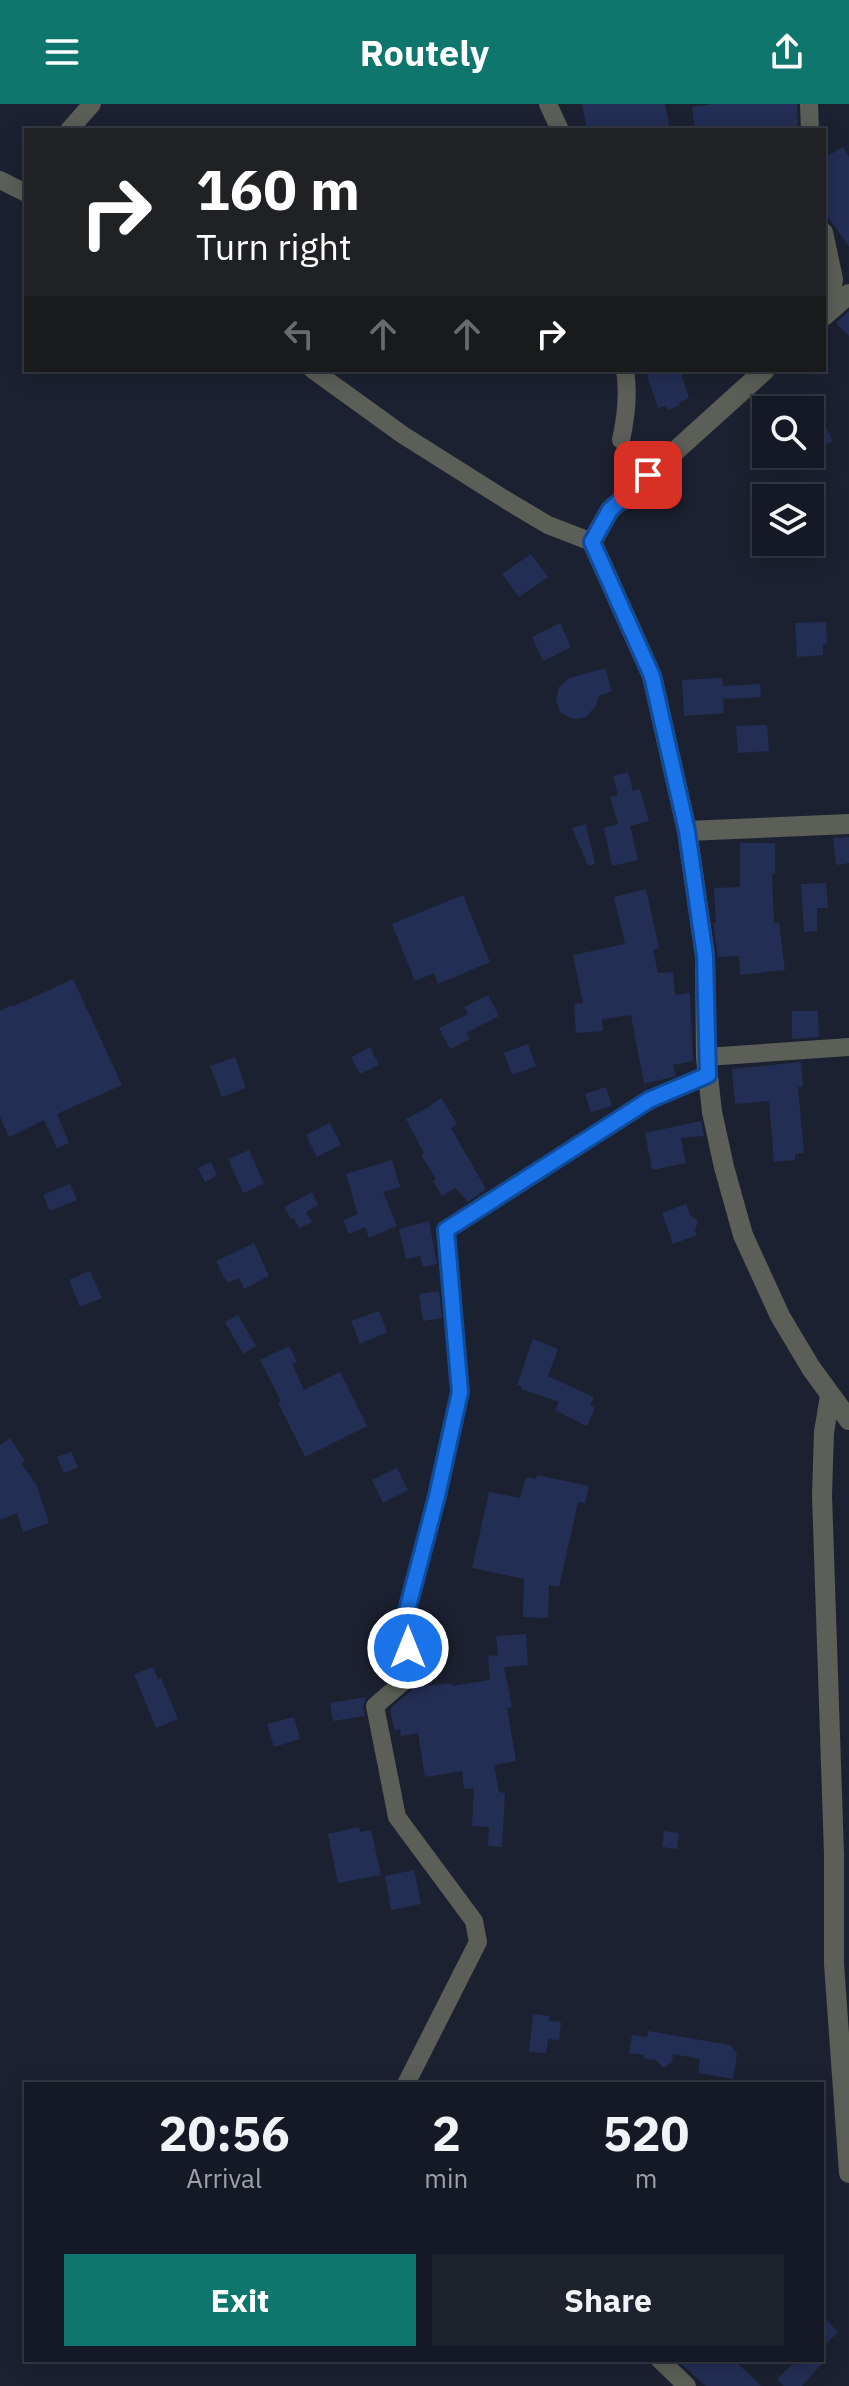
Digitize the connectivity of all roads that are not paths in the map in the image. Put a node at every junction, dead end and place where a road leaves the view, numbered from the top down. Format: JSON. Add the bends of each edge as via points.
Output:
{"nodes":[{"id":1,"x":92,"y":104,"type":"edge"},
{"id":2,"x":548,"y":104,"type":"edge"},
{"id":3,"x":809,"y":104,"type":"edge"},
{"id":4,"x":71,"y":128,"type":"edge"},
{"id":5,"x":559,"y":128,"type":"edge"},
{"id":6,"x":810,"y":128,"type":"edge"},
{"id":7,"x":826,"y":241,"type":"edge"},
{"id":8,"x":849,"y":294,"type":"edge"},
{"id":9,"x":828,"y":313,"type":"edge"},
{"id":10,"x":316,"y":372,"type":"edge"},
{"id":11,"x":625,"y":372,"type":"edge"},
{"id":12,"x":763,"y":372,"type":"edge"},
{"id":13,"x":621,"y":440,"type":"dead end"},
{"id":14,"x":592,"y":542,"type":"junction"},
{"id":15,"x":849,"y":824,"type":"edge"},
{"id":16,"x":687,"y":831,"type":"junction"},
{"id":17,"x":849,"y":1047,"type":"edge"},
{"id":18,"x":707,"y":1066,"type":"junction"},
{"id":19,"x":830,"y":1396,"type":"junction"},
{"id":20,"x":849,"y":1420,"type":"edge"},
{"id":21,"x":842,"y":1852,"type":"edge"},
{"id":22,"x":407,"y":2082,"type":"edge"},
{"id":23,"x":849,"y":2173,"type":"edge"},
{"id":24,"x":662,"y":2362,"type":"edge"},
{"id":25,"x":687,"y":2386,"type":"edge"}],
"edges":[{"from":1,"to":4,"type":"street"},
{"from":2,"to":5,"type":"street"},
{"from":3,"to":6,"type":"street"},
{"from":7,"to":9,"type":"street","via":[[834,279]]},
{"from":8,"to":9,"type":"street"},
{"from":10,"to":14,"type":"street","via":[[506,500],[548,525]]},
{"from":11,"to":13,"type":"street"},
{"from":12,"to":14,"type":"street","via":[[610,510]]},
{"from":14,"to":16,"type":"street","via":[[652,676]]},
{"from":15,"to":16,"type":"street"},
{"from":16,"to":18,"type":"street","via":[[705,956]]},
{"from":17,"to":18,"type":"street"},
{"from":18,"to":19,"type":"street","via":[[712,1112],[743,1235],[780,1316]]},
{"from":18,"to":22,"type":"street","via":[[446,1230],[460,1392],[404,1622],[411,1675],[375,1706],[397,1817],[474,1921],[478,1942]]},
{"from":19,"to":20,"type":"street"},
{"from":19,"to":21,"type":"street","via":[[822,1495]]},
{"from":21,"to":23,"type":"street","via":[[834,1964]]},
{"from":24,"to":25,"type":"street"}]}
